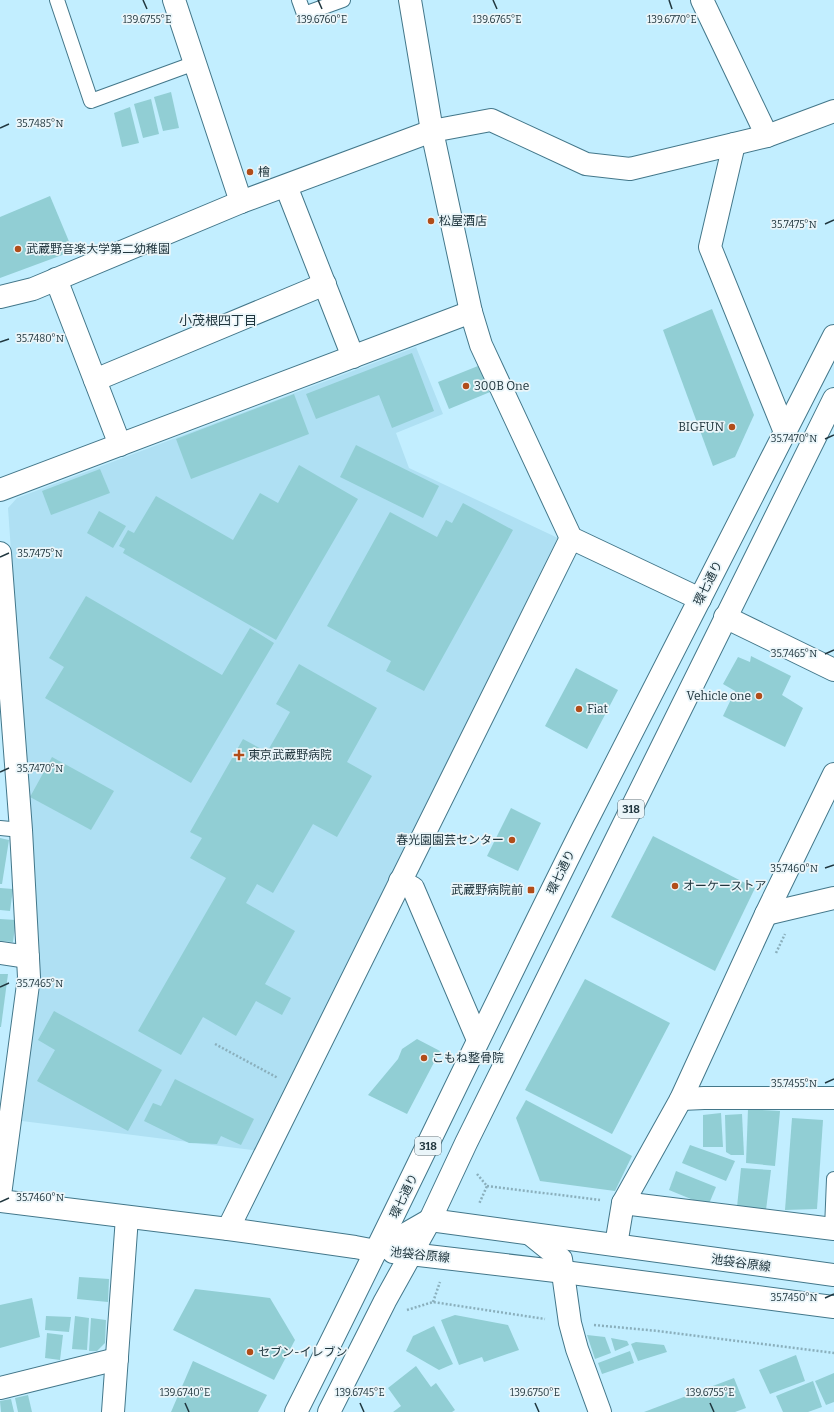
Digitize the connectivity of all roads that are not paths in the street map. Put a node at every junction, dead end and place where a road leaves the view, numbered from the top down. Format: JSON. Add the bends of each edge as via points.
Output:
{"nodes":[{"id":1,"x":57,"y":0,"type":"edge"},
{"id":2,"x":174,"y":0,"type":"edge"},
{"id":3,"x":299,"y":0,"type":"edge"},
{"id":4,"x":343,"y":0,"type":"edge"},
{"id":5,"x":410,"y":0,"type":"edge"},
{"id":6,"x":702,"y":0,"type":"edge"},
{"id":7,"x":195,"y":63,"type":"junction"},
{"id":8,"x":834,"y":111,"type":"edge"},
{"id":9,"x":432,"y":131,"type":"junction"},
{"id":10,"x":767,"y":136,"type":"junction"},
{"id":11,"x":734,"y":144,"type":"junction"},
{"id":12,"x":286,"y":186,"type":"junction"},
{"id":13,"x":241,"y":202,"type":"junction"},
{"id":14,"x":56,"y":279,"type":"junction"},
{"id":15,"x":324,"y":284,"type":"junction"},
{"id":16,"x":0,"y":297,"type":"edge"},
{"id":17,"x":471,"y":312,"type":"junction"},
{"id":18,"x":834,"y":336,"type":"edge"},
{"id":19,"x":353,"y":357,"type":"junction"},
{"id":20,"x":95,"y":380,"type":"junction"},
{"id":21,"x":834,"y":399,"type":"edge"},
{"id":22,"x":785,"y":432,"type":"junction"},
{"id":23,"x":120,"y":445,"type":"junction"},
{"id":24,"x":0,"y":490,"type":"edge"},
{"id":25,"x":571,"y":538,"type":"junction"},
{"id":26,"x":0,"y":553,"type":"edge"},
{"id":27,"x":700,"y":599,"type":"junction"},
{"id":28,"x":726,"y":617,"type":"junction"},
{"id":29,"x":834,"y":670,"type":"edge"},
{"id":30,"x":7,"y":729,"type":"edge"},
{"id":31,"x":834,"y":774,"type":"edge"},
{"id":32,"x":10,"y":829,"type":"edge"},
{"id":33,"x":400,"y":881,"type":"junction"},
{"id":34,"x":834,"y":898,"type":"edge"},
{"id":35,"x":766,"y":914,"type":"junction"},
{"id":36,"x":0,"y":953,"type":"edge"},
{"id":37,"x":28,"y":957,"type":"junction"},
{"id":38,"x":478,"y":1040,"type":"junction"},
{"id":39,"x":834,"y":1098,"type":"edge"},
{"id":40,"x":681,"y":1099,"type":"junction"},
{"id":41,"x":834,"y":1179,"type":"edge"},
{"id":42,"x":0,"y":1195,"type":"edge"},
{"id":43,"x":0,"y":1201,"type":"edge"},
{"id":44,"x":623,"y":1203,"type":"junction"},
{"id":45,"x":126,"y":1217,"type":"junction"},
{"id":46,"x":430,"y":1220,"type":"junction"},
{"id":47,"x":228,"y":1229,"type":"junction"},
{"id":48,"x":833,"y":1229,"type":"edge"},
{"id":49,"x":530,"y":1234,"type":"junction"},
{"id":50,"x":616,"y":1245,"type":"junction"},
{"id":51,"x":376,"y":1251,"type":"junction"},
{"id":52,"x":410,"y":1254,"type":"junction"},
{"id":53,"x":564,"y":1272,"type":"junction"},
{"id":54,"x":834,"y":1275,"type":"edge"},
{"id":55,"x":834,"y":1308,"type":"edge"},
{"id":56,"x":117,"y":1359,"type":"junction"},
{"id":57,"x":0,"y":1388,"type":"edge"},
{"id":58,"x":113,"y":1412,"type":"edge"},
{"id":59,"x":296,"y":1412,"type":"edge"},
{"id":60,"x":329,"y":1412,"type":"edge"},
{"id":61,"x":600,"y":1412,"type":"edge"}],
"edges":[{"from":1,"to":7,"type":"lane","via":[[91,101]]},
{"from":2,"to":7,"type":"street"},
{"from":3,"to":4,"type":"lane","via":[[304,14]]},
{"from":5,"to":9,"type":"street"},
{"from":6,"to":10,"type":"street"},
{"from":7,"to":13,"type":"street"},
{"from":8,"to":10,"type":"street"},
{"from":9,"to":11,"type":"street","via":[[490,120],[586,164],[630,169]]},
{"from":9,"to":12,"type":"street"},
{"from":9,"to":17,"type":"street"},
{"from":10,"to":11,"type":"street"},
{"from":11,"to":22,"type":"street","via":[[710,247]]},
{"from":12,"to":13,"type":"street"},
{"from":12,"to":15,"type":"street"},
{"from":13,"to":14,"type":"street"},
{"from":14,"to":16,"type":"street","via":[[33,289]]},
{"from":14,"to":20,"type":"street"},
{"from":15,"to":19,"type":"street"},
{"from":15,"to":20,"type":"street"},
{"from":17,"to":19,"type":"street"},
{"from":17,"to":25,"type":"street","via":[[481,345]]},
{"from":18,"to":22,"type":"street","name":"環七通り","number":"318"},
{"from":19,"to":23,"type":"street"},
{"from":20,"to":23,"type":"street"},
{"from":21,"to":28,"type":"street","number":"318"},
{"from":22,"to":27,"type":"street","name":"環七通り","number":"318"},
{"from":23,"to":24,"type":"street"},
{"from":25,"to":27,"type":"street"},
{"from":25,"to":33,"type":"street"},
{"from":26,"to":30,"type":"street"},
{"from":27,"to":38,"type":"street","name":"環七通り","number":"318"},
{"from":28,"to":29,"type":"street"},
{"from":28,"to":46,"type":"street","number":"318"},
{"from":30,"to":32,"type":"street"},
{"from":31,"to":35,"type":"street"},
{"from":32,"to":37,"type":"street"},
{"from":33,"to":38,"type":"street","via":[[413,888]]},
{"from":33,"to":47,"type":"street"},
{"from":34,"to":35,"type":"street"},
{"from":35,"to":40,"type":"street"},
{"from":36,"to":37,"type":"street"},
{"from":37,"to":42,"type":"street","via":[[29,977]]},
{"from":38,"to":51,"type":"street","name":"環七通り","number":"318"},
{"from":39,"to":40,"type":"street"},
{"from":40,"to":44,"type":"street"},
{"from":41,"to":48,"type":"lane"},
{"from":43,"to":45,"type":"street"},
{"from":44,"to":48,"type":"street"},
{"from":44,"to":50,"type":"street"},
{"from":45,"to":47,"type":"street"},
{"from":45,"to":56,"type":"street"},
{"from":46,"to":49,"type":"street","name":"池袋谷原線"},
{"from":46,"to":51,"type":"street","name":"池袋谷原線"},
{"from":46,"to":52,"type":"street","number":"318"},
{"from":47,"to":51,"type":"street"},
{"from":49,"to":50,"type":"street","name":"池袋谷原線"},
{"from":49,"to":53,"type":"street","via":[[561,1259]]},
{"from":50,"to":54,"type":"street","name":"池袋谷原線"},
{"from":51,"to":52,"type":"street","name":"池袋谷原線"},
{"from":51,"to":59,"type":"street","name":"環七通り","number":"318"},
{"from":52,"to":53,"type":"street","name":"池袋谷原線"},
{"from":52,"to":60,"type":"street","number":"318"},
{"from":53,"to":55,"type":"street","name":"池袋谷原線"},
{"from":53,"to":61,"type":"street","via":[[570,1323]]},
{"from":56,"to":57,"type":"street"},
{"from":56,"to":58,"type":"street"}]}
